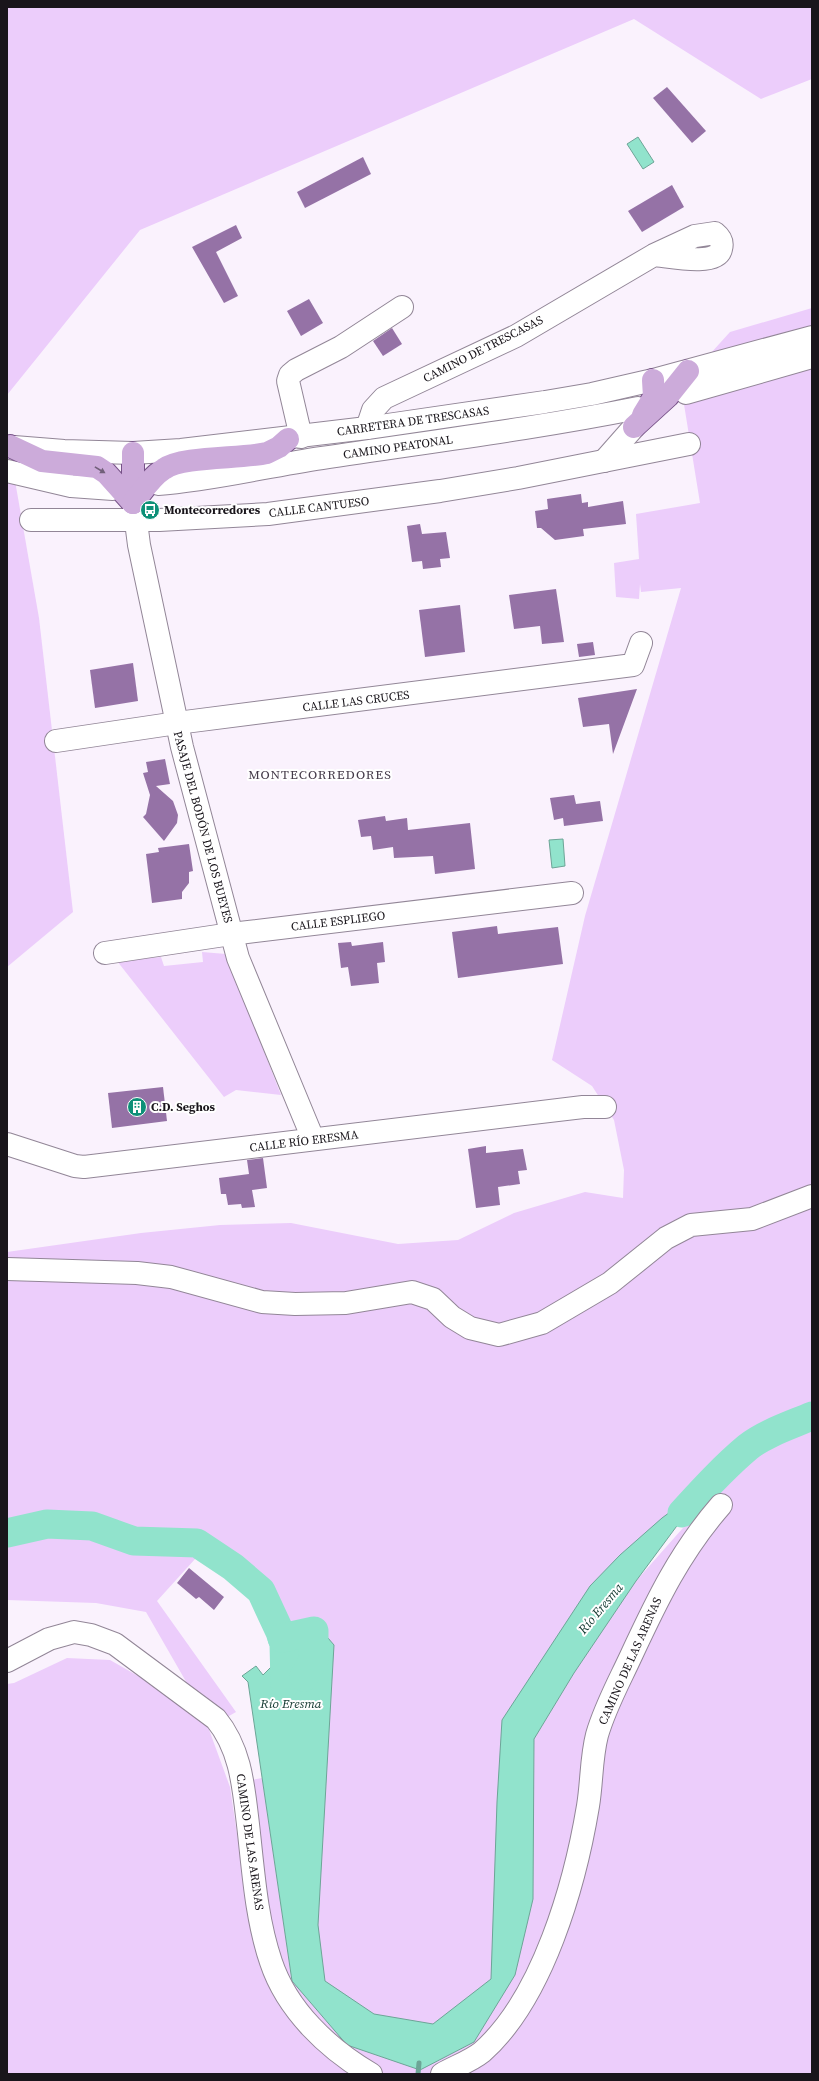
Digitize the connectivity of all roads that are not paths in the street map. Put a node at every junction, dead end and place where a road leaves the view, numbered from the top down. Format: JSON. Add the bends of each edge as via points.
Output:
{"nodes":[{"id":1,"x":654,"y":255,"type":"dead end"},
{"id":2,"x":402,"y":307,"type":"dead end"},
{"id":3,"x":812,"y":337,"type":"edge"},
{"id":4,"x":812,"y":357,"type":"edge"},
{"id":5,"x":688,"y":371,"type":"junction"},
{"id":6,"x":653,"y":380,"type":"junction"},
{"id":7,"x":686,"y":393,"type":"dead end"},
{"id":8,"x":636,"y":418,"type":"junction"},
{"id":9,"x":366,"y":428,"type":"junction"},
{"id":10,"x":295,"y":438,"type":"junction"},
{"id":11,"x":689,"y":444,"type":"dead end"},
{"id":12,"x":9,"y":446,"type":"edge"},
{"id":13,"x":133,"y":453,"type":"junction"},
{"id":14,"x":604,"y":461,"type":"junction"},
{"id":15,"x":7,"y":471,"type":"edge"},
{"id":16,"x":158,"y":484,"type":"dead end"},
{"id":17,"x":113,"y":489,"type":"dead end"},
{"id":18,"x":134,"y":512,"type":"junction"},
{"id":19,"x":31,"y":520,"type":"dead end"},
{"id":20,"x":641,"y":643,"type":"dead end"},
{"id":21,"x":177,"y":723,"type":"junction"},
{"id":22,"x":56,"y":741,"type":"dead end"},
{"id":23,"x":572,"y":893,"type":"dead end"},
{"id":24,"x":231,"y":934,"type":"junction"},
{"id":25,"x":105,"y":952,"type":"dead end"},
{"id":26,"x":605,"y":1107,"type":"dead end"},
{"id":27,"x":314,"y":1139,"type":"junction"},
{"id":28,"x":7,"y":1144,"type":"edge"},
{"id":29,"x":812,"y":1196,"type":"edge"},
{"id":30,"x":7,"y":1269,"type":"edge"},
{"id":31,"x":721,"y":1505,"type":"dead end"},
{"id":32,"x":7,"y":1661,"type":"edge"},
{"id":33,"x":371,"y":2074,"type":"edge"},
{"id":34,"x":442,"y":2074,"type":"edge"}],
"edges":[{"from":1,"to":9,"type":"street","name":"CAMINO DE TRESCASAS","via":[[516,336],[384,398],[373,410]]},
{"from":2,"to":10,"type":"street","via":[[290,375],[288,382]]},
{"from":3,"to":5,"type":"street","name":"CARRETERA DE TRESCASAS"},
{"from":4,"to":7,"type":"street"},
{"from":5,"to":6,"type":"street","name":"CARRETERA DE TRESCASAS"},
{"from":5,"to":8,"type":"main road","via":[[668,396]]},
{"from":6,"to":8,"type":"main road","via":[[654,397]]},
{"from":6,"to":9,"type":"street","name":"CARRETERA DE TRESCASAS","via":[[545,402]]},
{"from":8,"to":14,"type":"street"},
{"from":8,"to":16,"type":"street","name":"CAMINO PEATONAL","via":[[528,428]]},
{"from":9,"to":10,"type":"street","name":"CARRETERA DE TRESCASAS"},
{"from":10,"to":13,"type":"street","name":"CARRETERA DE TRESCASAS"},
{"from":10,"to":18,"type":"main road","via":[[257,455],[184,462],[166,467],[155,476]]},
{"from":11,"to":14,"type":"street","name":"CALLE CANTUESO"},
{"from":12,"to":13,"type":"street","name":"CARRETERA DE TRESCASAS"},
{"from":12,"to":18,"type":"main road","one_way":true,"via":[[42,461],[97,468],[106,473]]},
{"from":13,"to":18,"type":"main road"},
{"from":14,"to":18,"type":"street","name":"CALLE CANTUESO","via":[[440,491],[268,514]]},
{"from":15,"to":17,"type":"street","via":[[71,486]]},
{"from":18,"to":19,"type":"street","name":"CALLE CANTUESO"},
{"from":18,"to":21,"type":"street","name":"PASAJE DEL BODÓN DE LOS BUEYES"},
{"from":20,"to":21,"type":"street","name":"CALLE LAS CRUCES","via":[[634,665]]},
{"from":21,"to":22,"type":"street","name":"CALLE LAS CRUCES"},
{"from":21,"to":24,"type":"street","name":"PASAJE DEL BODÓN DE LOS BUEYES"},
{"from":23,"to":24,"type":"street","name":"CALLE ESPLIEGO"},
{"from":24,"to":25,"type":"street","name":"CALLE ESPLIEGO"},
{"from":24,"to":27,"type":"street","name":"PASAJE DEL BODÓN DE LOS BUEYES","via":[[238,958]]},
{"from":26,"to":27,"type":"street","name":"CALLE RÍO ERESMA","via":[[583,1107]]},
{"from":27,"to":28,"type":"street","name":"CALLE RÍO ERESMA","via":[[84,1167]]},
{"from":29,"to":30,"type":"street","via":[[752,1219],[691,1225],[666,1238],[610,1283],[542,1323],[498,1334],[470,1328],[452,1317],[433,1299],[412,1292],[346,1303],[295,1304],[262,1302],[171,1278],[137,1273]]},
{"from":31,"to":34,"type":"street","name":"CAMINO DE LAS ARENAS","via":[[703,1526],[669,1576],[608,1705],[592,1756],[588,1805],[572,1878],[556,1928],[531,1987],[515,2014],[481,2053]]},
{"from":32,"to":33,"type":"street","name":"CAMINO DE LAS ARENAS","via":[[49,1639],[74,1632],[91,1635],[115,1644],[216,1719],[225,1730],[236,1754],[242,1777],[260,1918],[271,1962],[290,2001],[327,2044]]}]}
